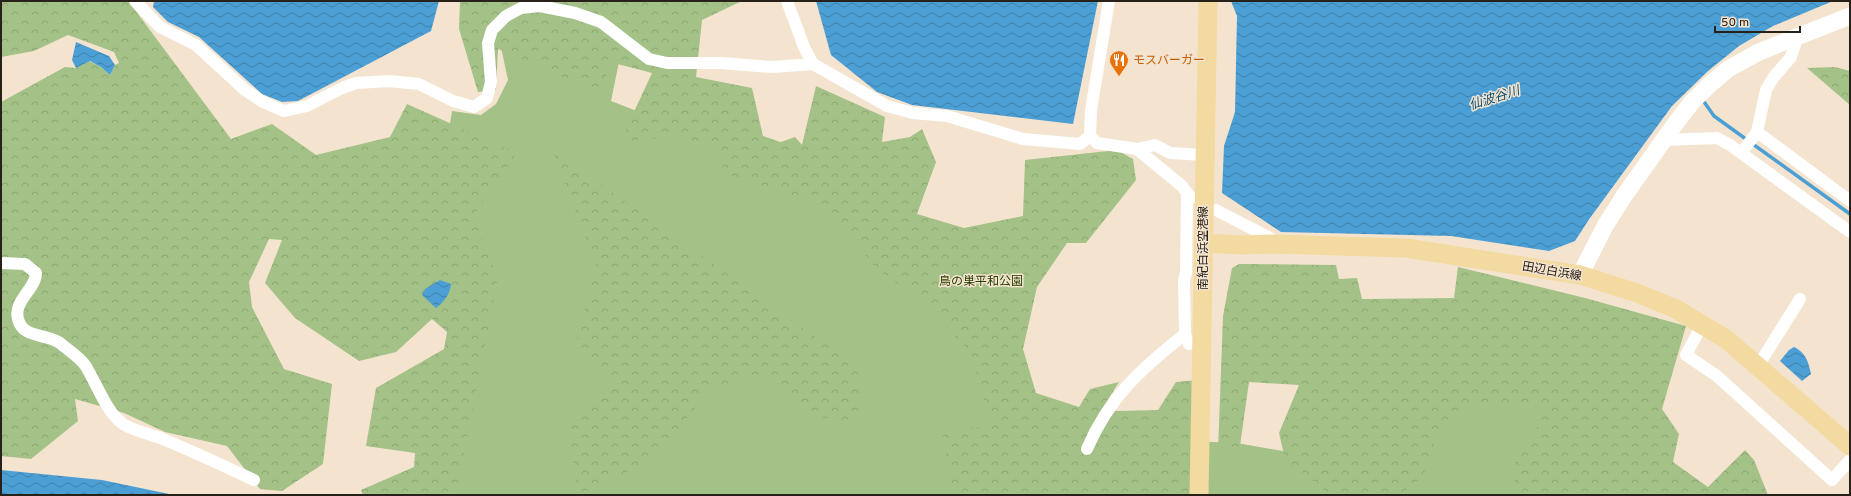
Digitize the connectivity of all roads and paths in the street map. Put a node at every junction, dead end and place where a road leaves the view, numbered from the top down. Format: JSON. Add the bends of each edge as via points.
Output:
{"nodes":[{"id":1,"x":135,"y":1,"type":"edge"},
{"id":2,"x":787,"y":1,"type":"edge"},
{"id":3,"x":1109,"y":1,"type":"edge"},
{"id":4,"x":1208,"y":1,"type":"edge"},
{"id":5,"x":1850,"y":16,"type":"edge"},
{"id":6,"x":1797,"y":38,"type":"junction"},
{"id":7,"x":813,"y":64,"type":"junction"},
{"id":8,"x":1756,"y":134,"type":"junction"},
{"id":9,"x":1090,"y":136,"type":"junction"},
{"id":10,"x":1664,"y":140,"type":"junction"},
{"id":11,"x":1137,"y":149,"type":"junction"},
{"id":12,"x":1744,"y":150,"type":"junction"},
{"id":13,"x":1204,"y":155,"type":"junction"},
{"id":14,"x":1850,"y":201,"type":"edge"},
{"id":15,"x":1216,"y":210,"type":"dead end"},
{"id":16,"x":1850,"y":232,"type":"edge"},
{"id":17,"x":1203,"y":243,"type":"junction"},
{"id":18,"x":1271,"y":244,"type":"junction"},
{"id":19,"x":1,"y":263,"type":"edge"},
{"id":20,"x":1580,"y":275,"type":"junction"},
{"id":21,"x":1800,"y":299,"type":"dead end"},
{"id":22,"x":1702,"y":325,"type":"junction"},
{"id":23,"x":1185,"y":334,"type":"junction"},
{"id":24,"x":1203,"y":343,"type":"junction"},
{"id":25,"x":1758,"y":366,"type":"junction"},
{"id":26,"x":1850,"y":446,"type":"edge"},
{"id":27,"x":1087,"y":449,"type":"dead end"},
{"id":28,"x":1850,"y":460,"type":"edge"},
{"id":29,"x":254,"y":480,"type":"dead end"},
{"id":30,"x":1199,"y":495,"type":"edge"}],
"edges":[{"from":1,"to":7,"type":"street","via":[[160,27],[196,45],[245,90],[263,102],[284,111],[307,106],[356,83],[389,81],[419,84],[474,107],[487,98],[491,82],[488,43],[492,30],[506,16],[521,8],[540,6],[575,13],[601,22],[649,59],[667,63],[721,63],[772,67]]},
{"from":2,"to":7,"type":"street"},
{"from":3,"to":9,"type":"street","via":[[1091,110]]},
{"from":4,"to":13,"type":"main road","name":"南紀白浜空港線"},
{"from":5,"to":6,"type":"street"},
{"from":6,"to":8,"type":"street","via":[[1791,57],[1766,90]]},
{"from":6,"to":10,"type":"street","via":[[1759,52],[1728,69],[1708,86]]},
{"from":7,"to":9,"type":"street","via":[[887,106],[913,113],[947,116],[1023,139],[1080,144]]},
{"from":8,"to":12,"type":"street"},
{"from":8,"to":14,"type":"street"},
{"from":9,"to":11,"type":"street","via":[[1097,143]]},
{"from":10,"to":12,"type":"street","via":[[1717,138]]},
{"from":10,"to":20,"type":"street","via":[[1605,226]]},
{"from":11,"to":13,"type":"street","via":[[1155,145],[1170,154]]},
{"from":11,"to":23,"type":"street","via":[[1182,186],[1189,196],[1184,280]]},
{"from":12,"to":16,"type":"street"},
{"from":13,"to":17,"type":"main road","name":"南紀白浜空港線"},
{"from":15,"to":18,"type":"street","via":[[1270,238]]},
{"from":17,"to":18,"type":"main road","name":"田辺白浜線"},
{"from":17,"to":24,"type":"main road","name":"南紀白浜空港線"},
{"from":18,"to":20,"type":"main road","name":"田辺白浜線","via":[[1406,248]]},
{"from":19,"to":29,"type":"street","via":[[25,264],[36,272],[36,280],[18,309],[17,317],[20,324],[31,334],[49,337],[58,342],[82,362],[105,401],[124,424]]},
{"from":20,"to":22,"type":"main road","name":"田辺白浜線","via":[[1676,309]]},
{"from":21,"to":25,"type":"street"},
{"from":22,"to":25,"type":"main road","name":"田辺白浜線","via":[[1726,339]]},
{"from":22,"to":28,"type":"street","via":[[1686,355],[1717,376],[1832,480]]},
{"from":23,"to":24,"type":"street","via":[[1189,344]]},
{"from":23,"to":27,"type":"street","via":[[1151,361],[1118,394],[1096,427]]},
{"from":24,"to":30,"type":"main road","name":"南紀白浜空港線"},
{"from":25,"to":26,"type":"main road","name":"田辺白浜線"}]}
